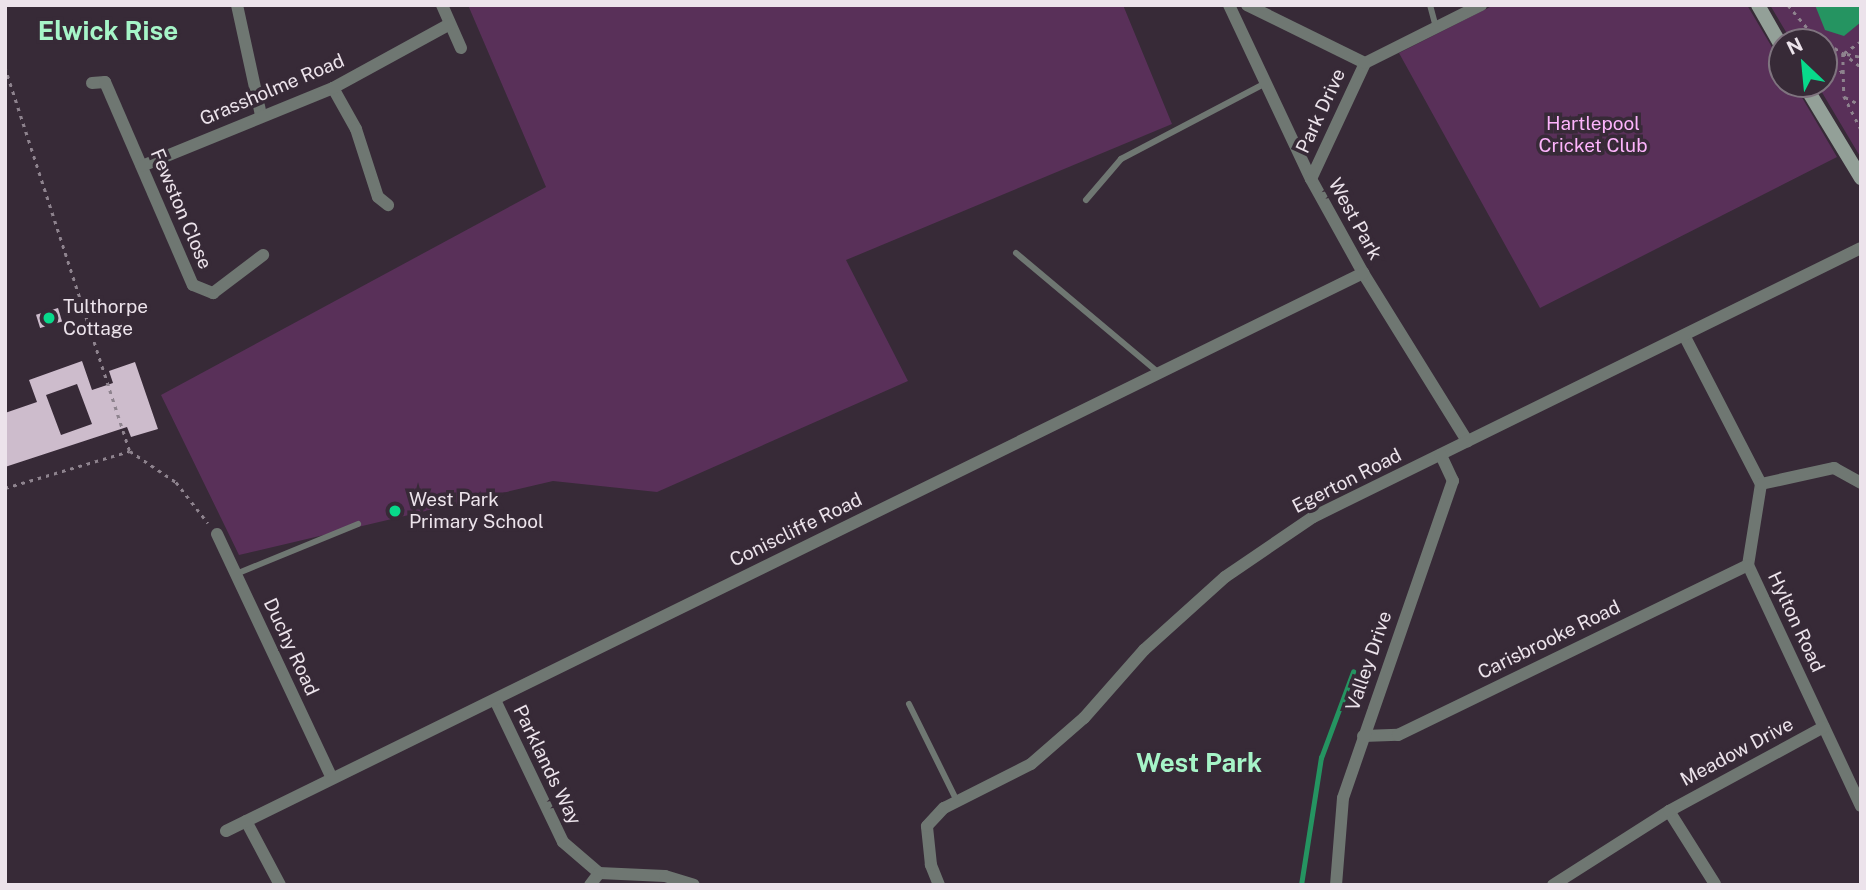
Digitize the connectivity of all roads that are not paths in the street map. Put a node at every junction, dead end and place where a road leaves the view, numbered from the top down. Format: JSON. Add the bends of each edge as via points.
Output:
{"nodes":[{"id":1,"x":237,"y":5,"type":"edge"},
{"id":2,"x":442,"y":5,"type":"edge"},
{"id":3,"x":1229,"y":5,"type":"edge"},
{"id":4,"x":1247,"y":5,"type":"edge"},
{"id":5,"x":1430,"y":5,"type":"edge"},
{"id":6,"x":1481,"y":5,"type":"edge"},
{"id":7,"x":1758,"y":5,"type":"edge"},
{"id":8,"x":450,"y":24,"type":"junction"},
{"id":9,"x":1437,"y":27,"type":"junction"},
{"id":10,"x":1771,"y":28,"type":"edge"},
{"id":11,"x":461,"y":48,"type":"dead end"},
{"id":12,"x":1365,"y":63,"type":"junction"},
{"id":13,"x":92,"y":83,"type":"dead end"},
{"id":14,"x":1266,"y":83,"type":"junction"},
{"id":15,"x":333,"y":88,"type":"junction"},
{"id":16,"x":1812,"y":98,"type":"edge"},
{"id":17,"x":261,"y":115,"type":"junction"},
{"id":18,"x":142,"y":166,"type":"junction"},
{"id":19,"x":1861,"y":178,"type":"edge"},
{"id":20,"x":1311,"y":179,"type":"junction"},
{"id":21,"x":1086,"y":200,"type":"dead end"},
{"id":22,"x":388,"y":205,"type":"dead end"},
{"id":23,"x":1861,"y":248,"type":"edge"},
{"id":24,"x":1016,"y":253,"type":"dead end"},
{"id":25,"x":263,"y":255,"type":"dead end"},
{"id":26,"x":1363,"y":273,"type":"junction"},
{"id":27,"x":1685,"y":337,"type":"junction"},
{"id":28,"x":1159,"y":373,"type":"junction"},
{"id":29,"x":1467,"y":441,"type":"junction"},
{"id":30,"x":1441,"y":455,"type":"junction"},
{"id":31,"x":1861,"y":483,"type":"edge"},
{"id":32,"x":1761,"y":484,"type":"junction"},
{"id":33,"x":358,"y":524,"type":"dead end"},
{"id":34,"x":217,"y":534,"type":"road end"},
{"id":35,"x":1748,"y":565,"type":"junction"},
{"id":36,"x":236,"y":574,"type":"junction"},
{"id":37,"x":495,"y":700,"type":"junction"},
{"id":38,"x":909,"y":704,"type":"dead end"},
{"id":39,"x":1824,"y":727,"type":"junction"},
{"id":40,"x":1363,"y":736,"type":"junction"},
{"id":41,"x":331,"y":776,"type":"junction"},
{"id":42,"x":957,"y":801,"type":"junction"},
{"id":43,"x":1861,"y":806,"type":"edge"},
{"id":44,"x":1669,"y":811,"type":"junction"},
{"id":45,"x":246,"y":821,"type":"junction"},
{"id":46,"x":226,"y":831,"type":"dead end"},
{"id":47,"x":599,"y":873,"type":"junction"},
{"id":48,"x":1715,"y":884,"type":"edge"},
{"id":49,"x":280,"y":885,"type":"edge"},
{"id":50,"x":590,"y":885,"type":"edge"},
{"id":51,"x":694,"y":885,"type":"edge"},
{"id":52,"x":939,"y":885,"type":"edge"},
{"id":53,"x":1336,"y":885,"type":"edge"},
{"id":54,"x":1553,"y":885,"type":"edge"}],
"edges":[{"from":1,"to":17,"type":"street"},
{"from":2,"to":8,"type":"street"},
{"from":3,"to":14,"type":"street","name":"West Park"},
{"from":4,"to":12,"type":"street"},
{"from":5,"to":9,"type":"lane"},
{"from":6,"to":9,"type":"street","name":"Park Drive"},
{"from":7,"to":10,"type":"street"},
{"from":8,"to":11,"type":"street"},
{"from":8,"to":15,"type":"street","name":"Grassholme Road"},
{"from":9,"to":12,"type":"street","name":"Park Drive"},
{"from":12,"to":20,"type":"street","name":"Park Drive"},
{"from":13,"to":18,"type":"street","name":"Fewston Close","via":[[105,82]]},
{"from":14,"to":20,"type":"street","name":"West Park"},
{"from":14,"to":21,"type":"lane","via":[[1121,159]]},
{"from":15,"to":17,"type":"street","name":"Grassholme Road"},
{"from":15,"to":22,"type":"street","via":[[356,129],[378,197]]},
{"from":16,"to":19,"type":"street"},
{"from":17,"to":18,"type":"street","name":"Grassholme Road"},
{"from":18,"to":25,"type":"street","name":"Fewston Close","via":[[193,285],[213,293]]},
{"from":20,"to":26,"type":"street","name":"West Park"},
{"from":23,"to":27,"type":"street","name":"Egerton Road"},
{"from":24,"to":28,"type":"lane"},
{"from":26,"to":28,"type":"street","name":"Coniscliffe Road"},
{"from":26,"to":29,"type":"street","name":"West Park"},
{"from":27,"to":29,"type":"street","name":"Egerton Road"},
{"from":27,"to":32,"type":"street"},
{"from":28,"to":37,"type":"street","name":"Coniscliffe Road"},
{"from":29,"to":30,"type":"street","name":"Egerton Road"},
{"from":30,"to":40,"type":"street","name":"Valley Drive","via":[[1453,481]]},
{"from":30,"to":42,"type":"street","name":"Egerton Road","via":[[1313,517],[1225,577],[1144,650],[1084,718],[1031,764]]},
{"from":31,"to":32,"type":"street","via":[[1834,468]]},
{"from":32,"to":35,"type":"street","name":"Hylton Road"},
{"from":33,"to":36,"type":"lane"},
{"from":34,"to":36,"type":"street","name":"Duchy Road"},
{"from":35,"to":39,"type":"street","name":"Hylton Road"},
{"from":35,"to":40,"type":"street","name":"Carisbrooke Road","via":[[1398,736]]},
{"from":36,"to":41,"type":"street","name":"Duchy Road"},
{"from":37,"to":41,"type":"street","name":"Coniscliffe Road"},
{"from":37,"to":47,"type":"street","name":"Parklands Way","via":[[563,842]]},
{"from":38,"to":42,"type":"lane"},
{"from":39,"to":43,"type":"street","name":"Hylton Road"},
{"from":39,"to":44,"type":"street","name":"Meadow Drive"},
{"from":40,"to":53,"type":"street","name":"Valley Drive","via":[[1343,798]]},
{"from":41,"to":45,"type":"street","name":"Coniscliffe Road"},
{"from":42,"to":52,"type":"street","name":"Egerton Road","via":[[928,826],[931,865]]},
{"from":44,"to":48,"type":"street","name":"Meadow Drive"},
{"from":44,"to":54,"type":"street","name":"Meadow Drive"},
{"from":45,"to":46,"type":"street","name":"Coniscliffe Road"},
{"from":45,"to":49,"type":"street"},
{"from":47,"to":50,"type":"street"},
{"from":47,"to":51,"type":"street","via":[[665,876]]}]}
